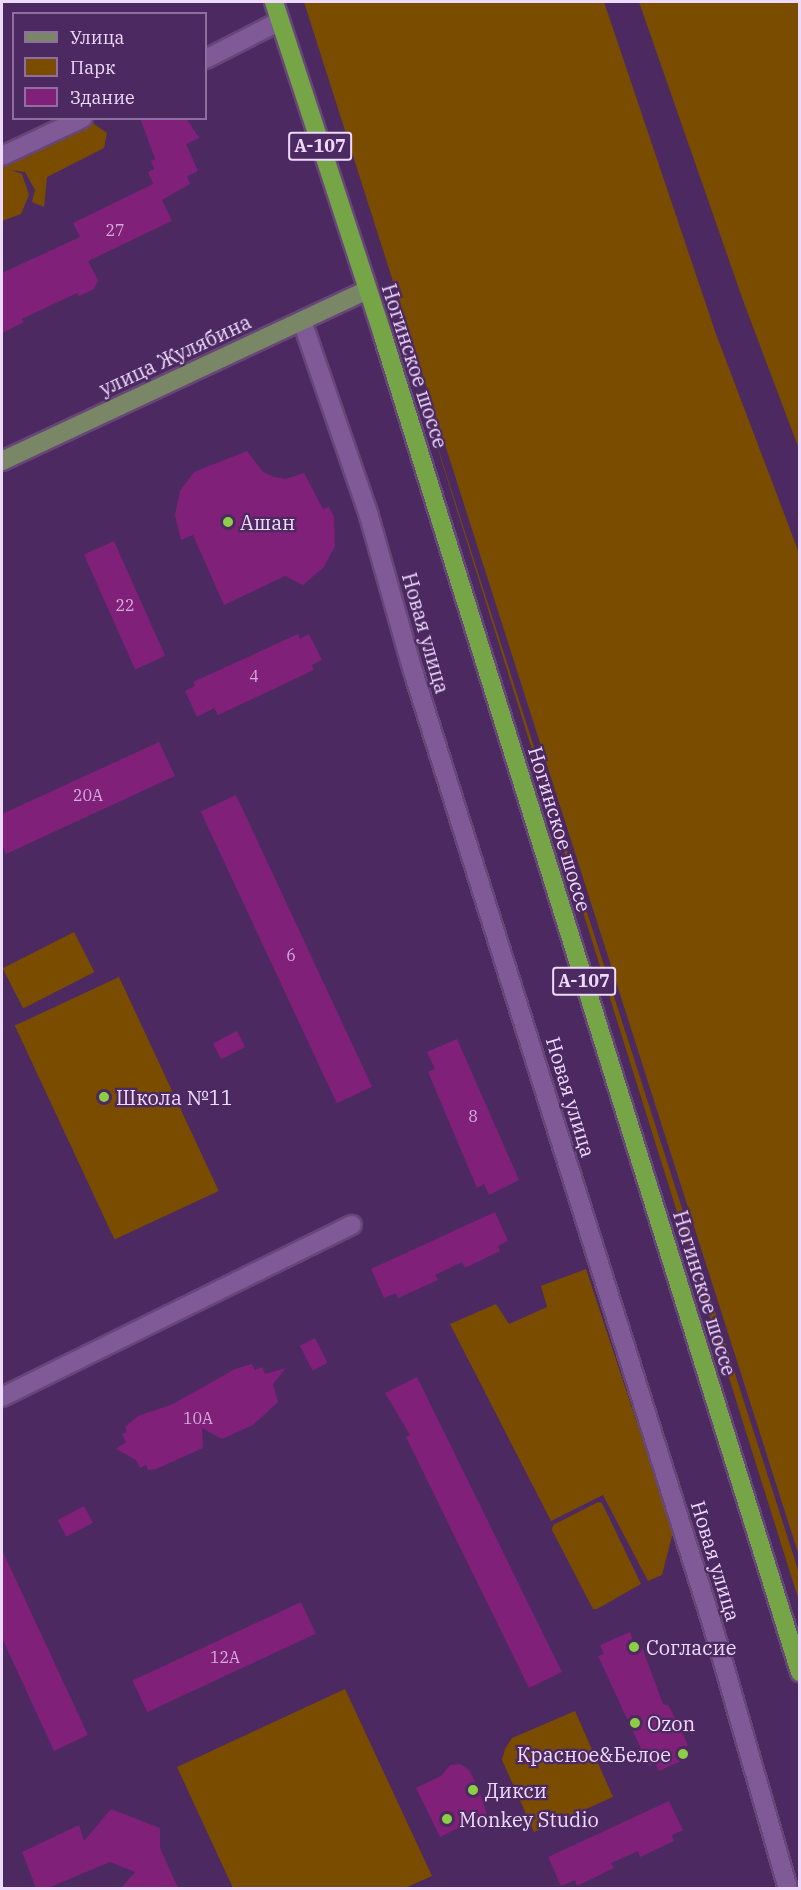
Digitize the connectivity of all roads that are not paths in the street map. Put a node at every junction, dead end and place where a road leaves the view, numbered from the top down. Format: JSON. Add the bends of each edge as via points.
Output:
{"nodes":[{"id":1,"x":274,"y":2,"type":"edge"},
{"id":2,"x":280,"y":21,"type":"junction"},
{"id":3,"x":207,"y":58,"type":"edge"},
{"id":4,"x":79,"y":120,"type":"edge"},
{"id":5,"x":2,"y":156,"type":"edge"},
{"id":6,"x":367,"y":290,"type":"junction"},
{"id":7,"x":302,"y":321,"type":"junction"},
{"id":8,"x":2,"y":461,"type":"edge"},
{"id":9,"x":352,"y":1225,"type":"dead end"},
{"id":10,"x":2,"y":1397,"type":"edge"},
{"id":11,"x":800,"y":1672,"type":"edge"},
{"id":12,"x":788,"y":1888,"type":"edge"}],
"edges":[{"from":1,"to":2,"type":"highway","name":"Ногинское шоссе","number":"А-107"},
{"from":2,"to":3,"type":"street"},
{"from":2,"to":6,"type":"highway","name":"Ногинское шоссе","number":"А-107"},
{"from":4,"to":5,"type":"street"},
{"from":6,"to":7,"type":"main road","name":"улица Жулябина"},
{"from":6,"to":11,"type":"highway","name":"Ногинское шоссе","number":"А-107"},
{"from":7,"to":8,"type":"main road","name":"улица Жулябина"},
{"from":7,"to":12,"type":"street","name":"Новая улица","via":[[369,516],[413,671],[711,1620]]},
{"from":9,"to":10,"type":"street"}]}
